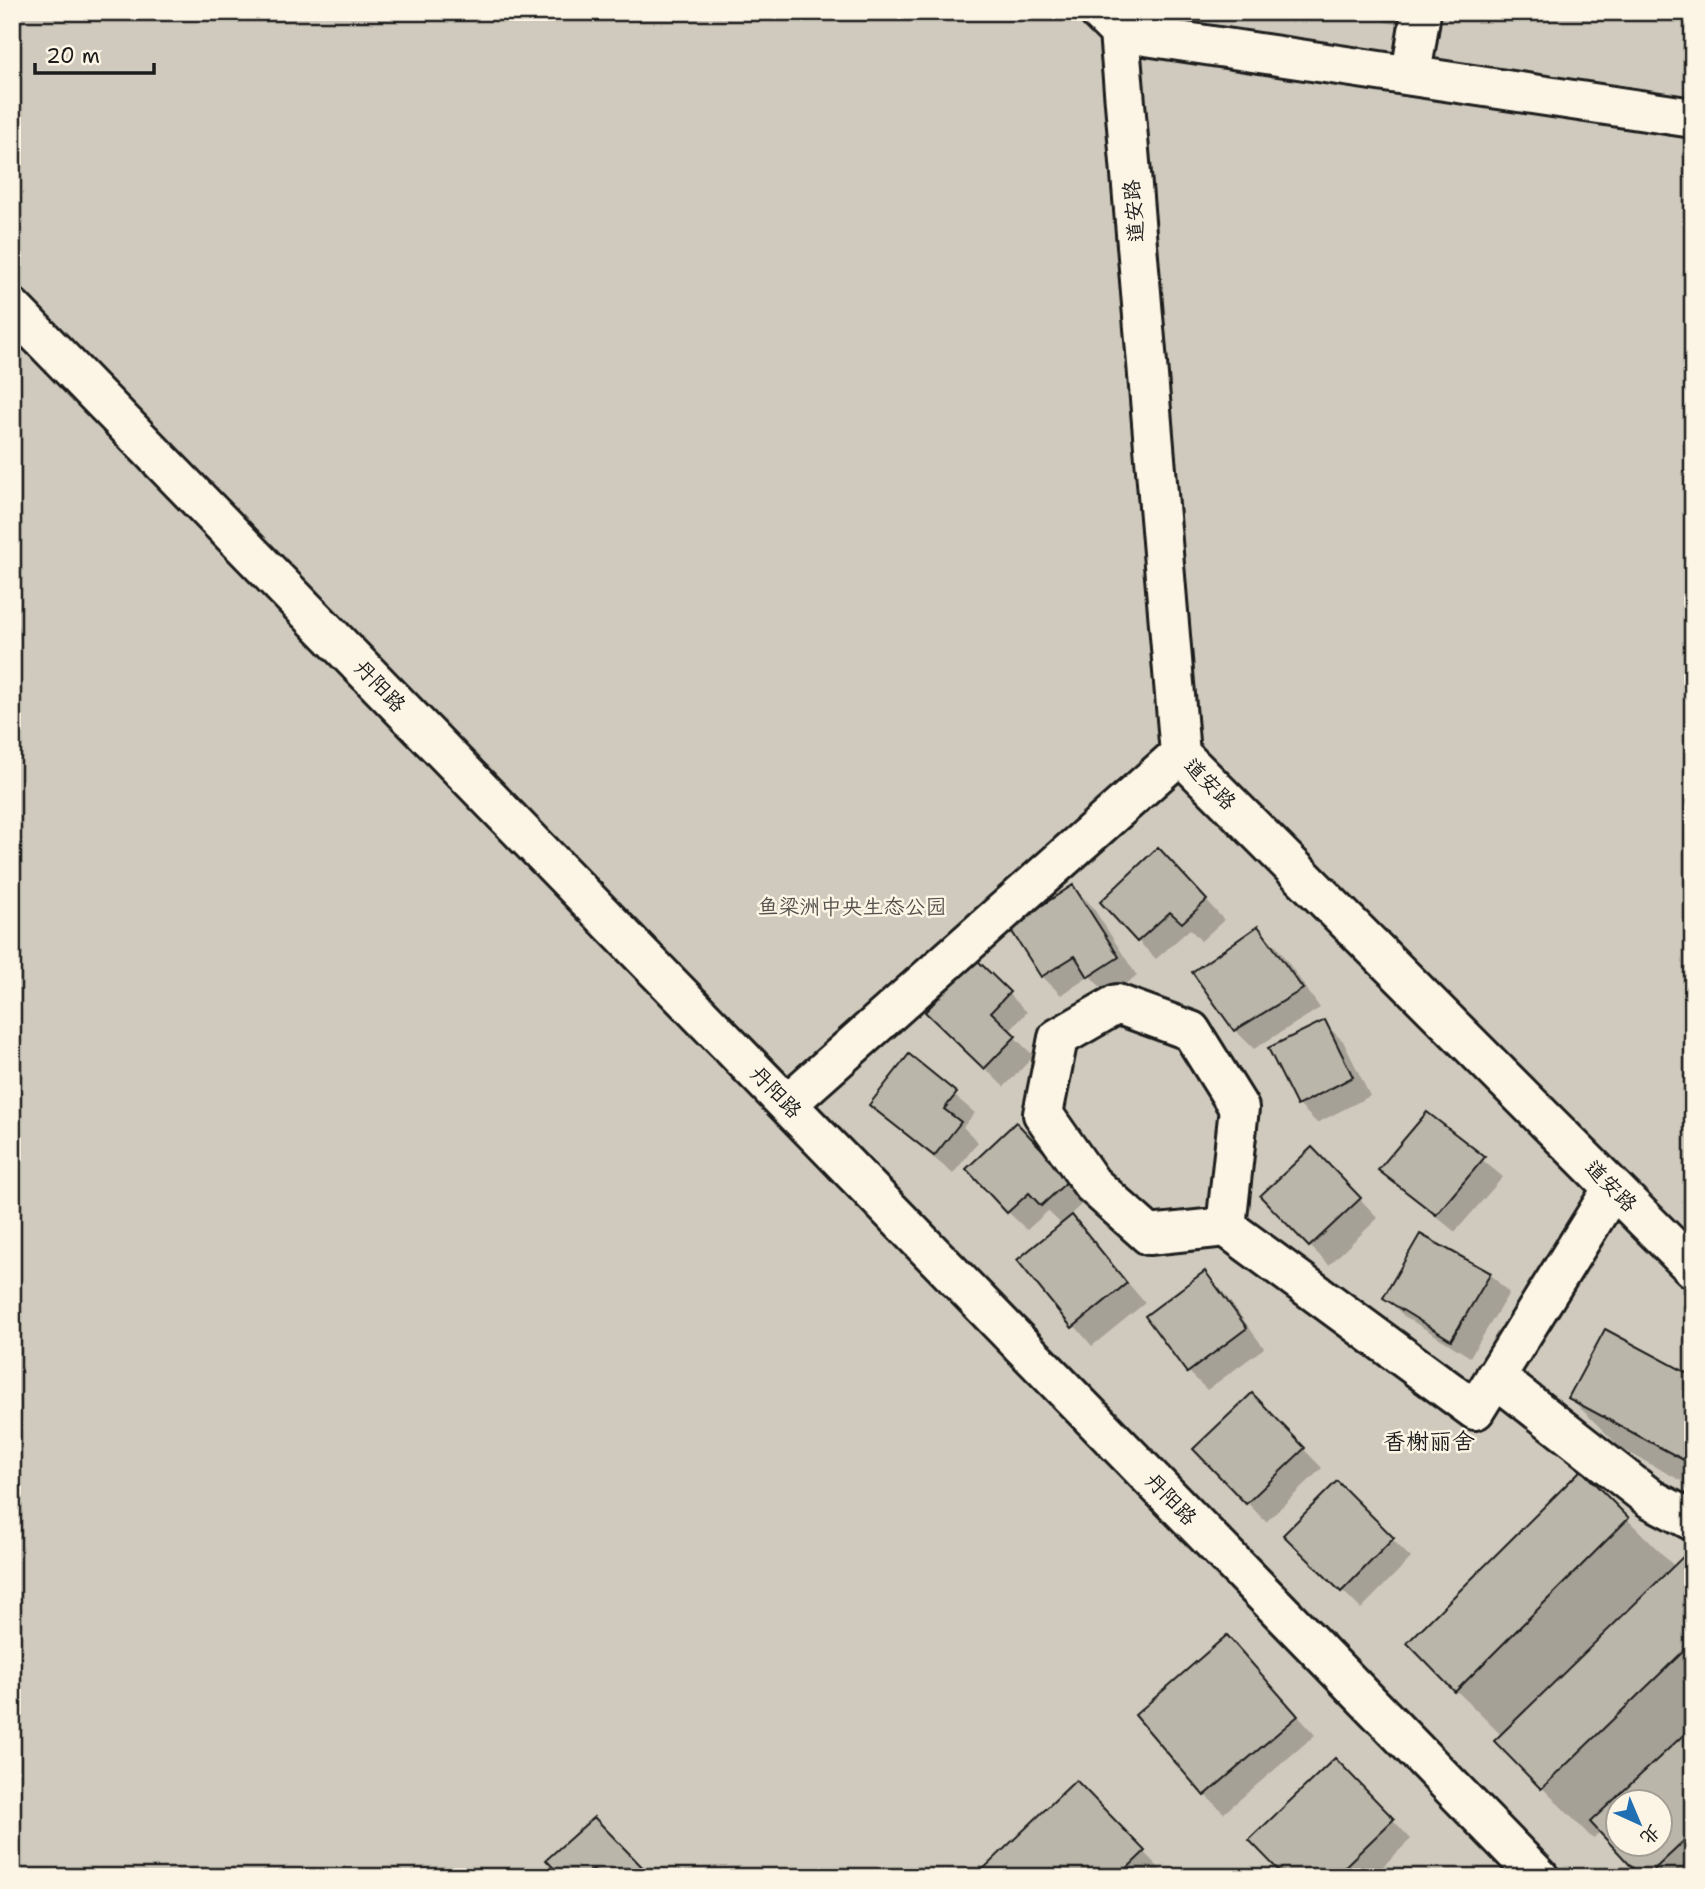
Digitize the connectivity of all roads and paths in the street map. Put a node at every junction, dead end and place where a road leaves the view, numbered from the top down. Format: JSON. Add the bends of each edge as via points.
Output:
{"nodes":[{"id":1,"x":1421,"y":12,"type":"edge"},
{"id":2,"x":1109,"y":22,"type":"edge"},
{"id":3,"x":1411,"y":75,"type":"junction"},
{"id":4,"x":1693,"y":118,"type":"edge"},
{"id":5,"x":12,"y":308,"type":"edge"},
{"id":6,"x":1180,"y":754,"type":"junction"},
{"id":7,"x":787,"y":1104,"type":"junction"},
{"id":8,"x":1613,"y":1188,"type":"junction"},
{"id":9,"x":1226,"y":1227,"type":"junction"},
{"id":10,"x":1693,"y":1268,"type":"edge"},
{"id":11,"x":1495,"y":1377,"type":"junction"},
{"id":12,"x":1693,"y":1521,"type":"edge"},
{"id":13,"x":1539,"y":1877,"type":"edge"}],
"edges":[{"from":1,"to":3,"type":"street"},
{"from":2,"to":3,"type":"street","name":"道安路"},
{"from":2,"to":6,"type":"street","name":"道安路"},
{"from":3,"to":4,"type":"street","name":"道安路"},
{"from":5,"to":7,"type":"street","name":"丹阳路"},
{"from":6,"to":7,"type":"street"},
{"from":6,"to":8,"type":"street","name":"道安路"},
{"from":7,"to":13,"type":"street","name":"丹阳路"},
{"from":8,"to":10,"type":"street","name":"道安路"},
{"from":8,"to":11,"type":"street"},
{"from":9,"to":9,"type":"street","via":[[1239,1108],[1191,1031],[1117,1004],[1058,1038],[1044,1114],[1092,1184],[1149,1235]]},
{"from":9,"to":11,"type":"street","via":[[1475,1410]]},
{"from":11,"to":12,"type":"street","via":[[1651,1499]]}]}
